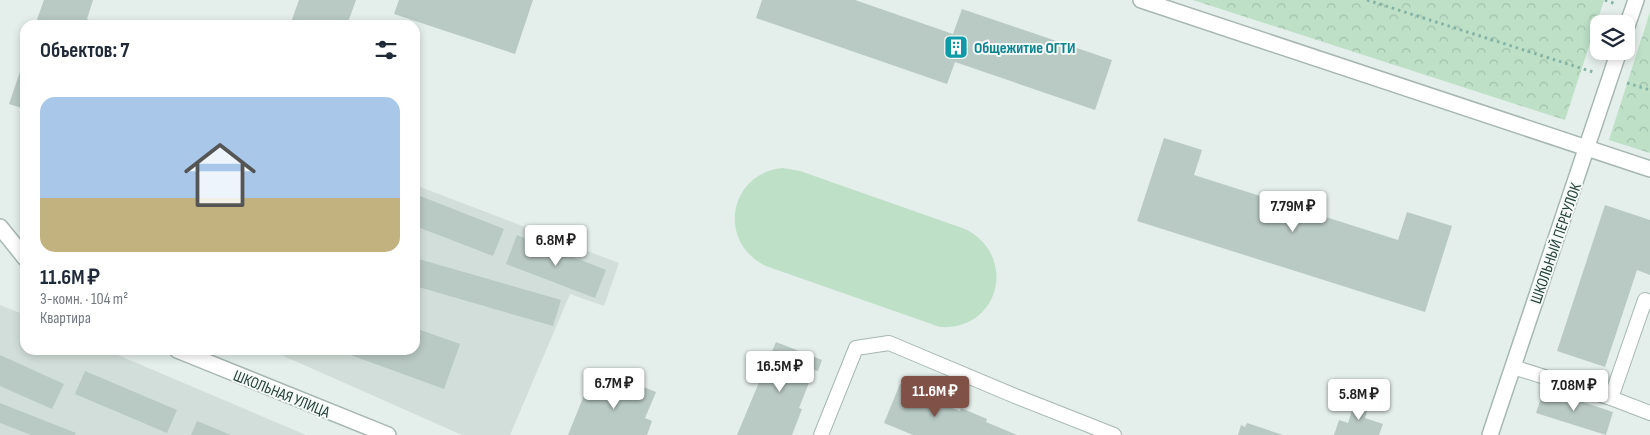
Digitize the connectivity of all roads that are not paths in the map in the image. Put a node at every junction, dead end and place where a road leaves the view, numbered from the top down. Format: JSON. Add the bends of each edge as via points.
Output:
{"nodes":[{"id":1,"x":1142,"y":0,"type":"edge"},
{"id":2,"x":1636,"y":0,"type":"edge"},
{"id":3,"x":1631,"y":15,"type":"edge"},
{"id":4,"x":1616,"y":60,"type":"edge"},
{"id":5,"x":1586,"y":149,"type":"junction"},
{"id":6,"x":1650,"y":169,"type":"edge"},
{"id":7,"x":0,"y":227,"type":"edge"},
{"id":8,"x":20,"y":252,"type":"edge"},
{"id":9,"x":1650,"y":302,"type":"edge"},
{"id":10,"x":189,"y":355,"type":"edge"},
{"id":11,"x":1513,"y":367,"type":"junction"},
{"id":12,"x":1611,"y":398,"type":"junction"},
{"id":13,"x":1650,"y":413,"type":"edge"},
{"id":14,"x":388,"y":435,"type":"edge"},
{"id":15,"x":821,"y":435,"type":"edge"},
{"id":16,"x":1114,"y":435,"type":"edge"},
{"id":17,"x":1490,"y":435,"type":"edge"}],
"edges":[{"from":1,"to":5,"type":"street"},
{"from":2,"to":3,"type":"street"},
{"from":4,"to":5,"type":"street","name":"ШКОЛЬНЫЙ ПЕРЕУЛОК"},
{"from":5,"to":6,"type":"street"},
{"from":5,"to":11,"type":"street","name":"ШКОЛЬНЫЙ ПЕРЕУЛОК"},
{"from":7,"to":8,"type":"street"},
{"from":9,"to":12,"type":"lane","via":[[1645,300]]},
{"from":10,"to":14,"type":"street","name":"ШКОЛЬНАЯ УЛИЦА"},
{"from":11,"to":12,"type":"lane"},
{"from":11,"to":17,"type":"street","name":"ШКОЛЬНЫЙ ПЕРЕУЛОК"},
{"from":12,"to":13,"type":"lane"},
{"from":15,"to":16,"type":"lane","via":[[856,348],[889,343]]}]}
